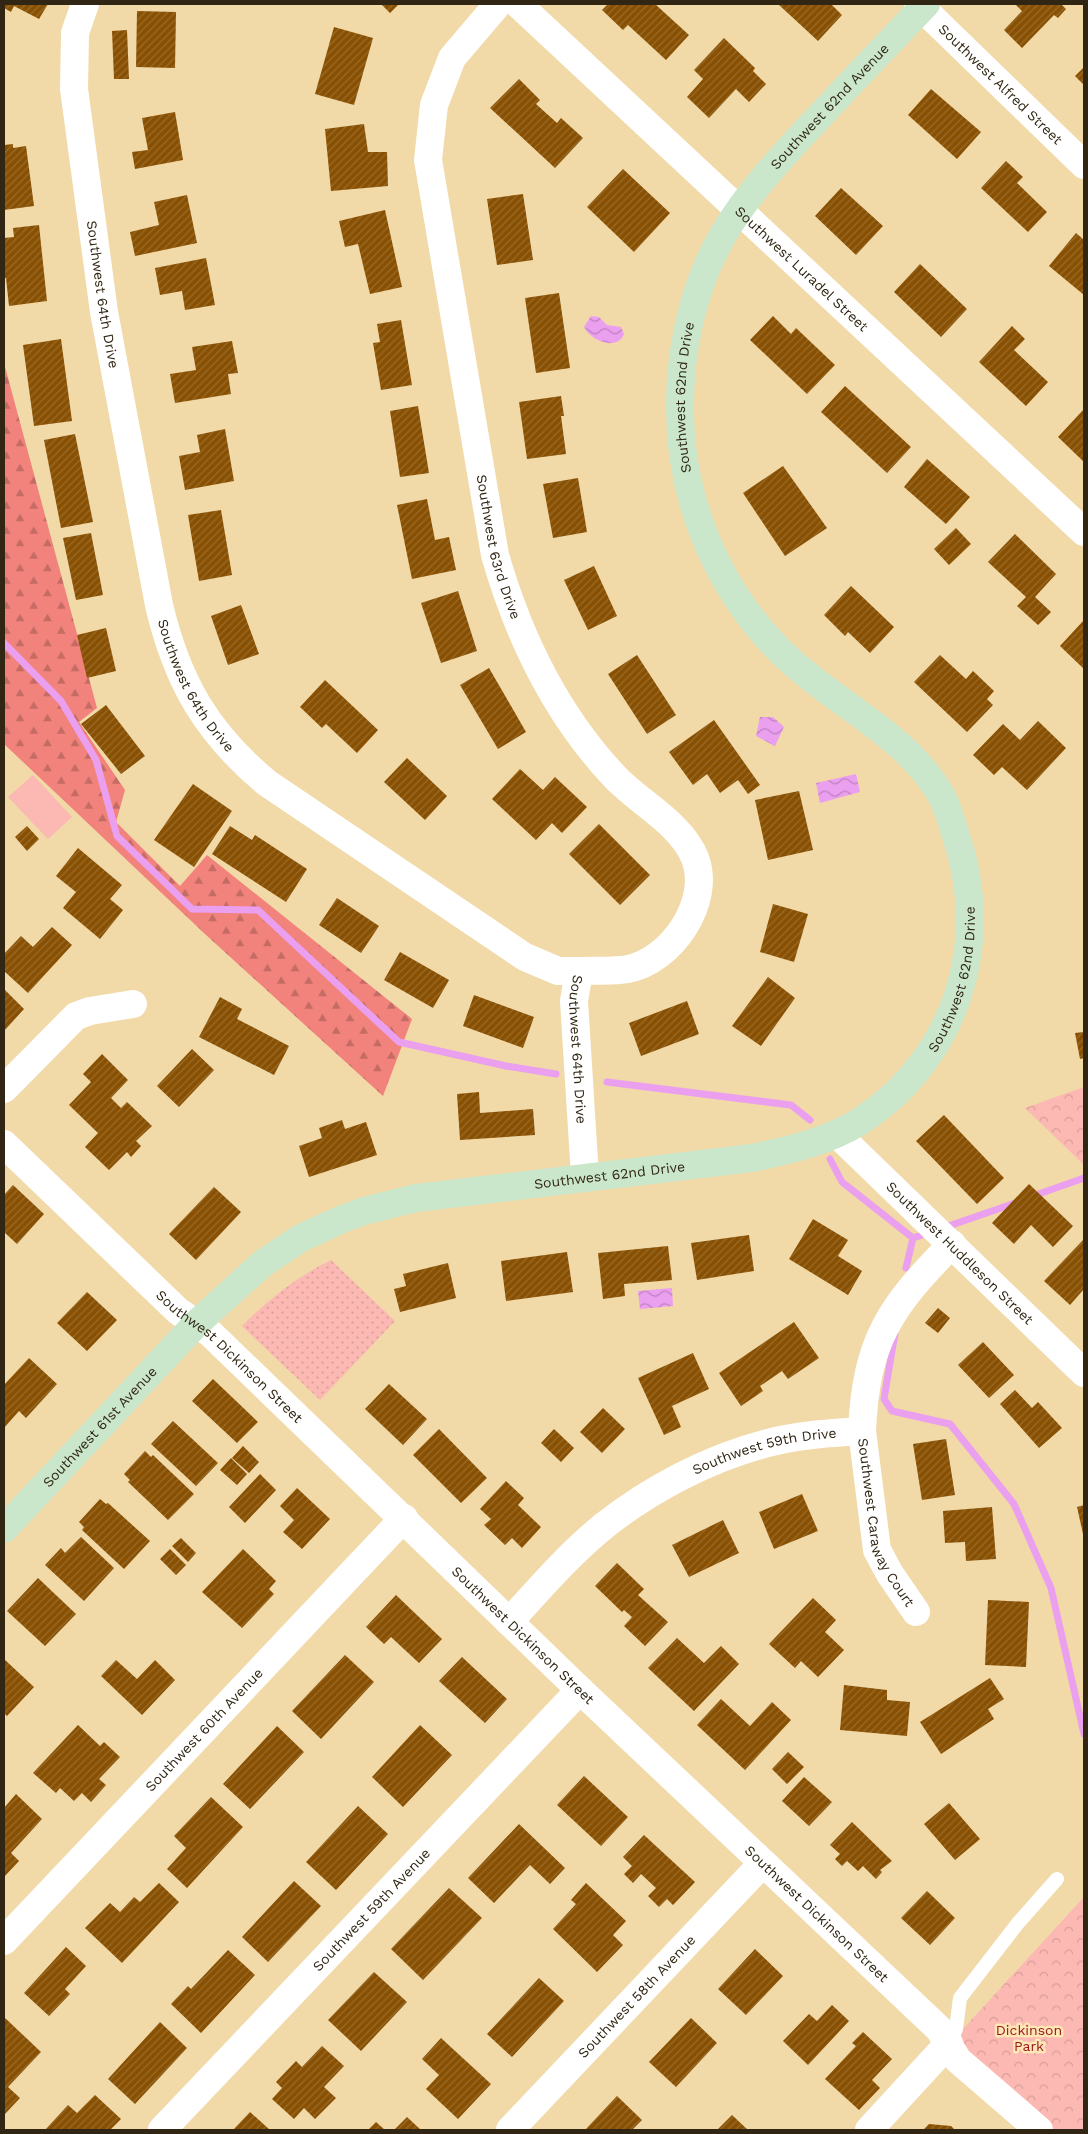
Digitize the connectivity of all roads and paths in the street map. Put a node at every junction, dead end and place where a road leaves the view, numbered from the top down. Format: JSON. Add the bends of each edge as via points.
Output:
{"nodes":[{"id":1,"x":85,"y":4,"type":"edge"},
{"id":2,"x":498,"y":4,"type":"edge"},
{"id":3,"x":518,"y":4,"type":"edge"},
{"id":4,"x":922,"y":5,"type":"edge"},
{"id":5,"x":1084,"y":165,"type":"edge"},
{"id":6,"x":738,"y":211,"type":"junction"},
{"id":7,"x":1084,"y":532,"type":"edge"},
{"id":8,"x":578,"y":971,"type":"junction"},
{"id":9,"x":133,"y":1004,"type":"dead end"},
{"id":10,"x":4,"y":1089,"type":"edge"},
{"id":11,"x":837,"y":1134,"type":"junction"},
{"id":12,"x":4,"y":1144,"type":"edge"},
{"id":13,"x":585,"y":1177,"type":"junction"},
{"id":14,"x":952,"y":1244,"type":"junction"},
{"id":15,"x":196,"y":1324,"type":"junction"},
{"id":16,"x":1084,"y":1373,"type":"edge"},
{"id":17,"x":862,"y":1431,"type":"junction"},
{"id":18,"x":404,"y":1518,"type":"junction"},
{"id":19,"x":4,"y":1529,"type":"edge"},
{"id":20,"x":916,"y":1612,"type":"dead end"},
{"id":21,"x":509,"y":1622,"type":"junction"},
{"id":22,"x":580,"y":1690,"type":"junction"},
{"id":23,"x":763,"y":1863,"type":"junction"},
{"id":24,"x":1058,"y":1879,"type":"dead end"},
{"id":25,"x":4,"y":1941,"type":"edge"},
{"id":26,"x":949,"y":2043,"type":"junction"},
{"id":27,"x":162,"y":2130,"type":"edge"},
{"id":28,"x":510,"y":2130,"type":"edge"},
{"id":29,"x":869,"y":2130,"type":"edge"},
{"id":30,"x":1039,"y":2130,"type":"edge"}],
"edges":[{"from":1,"to":8,"type":"street","name":"Southwest 64th Drive","via":[[75,33],[74,89],[104,312],[159,606],[166,636],[187,690],[219,738],[267,783],[525,957],[558,970]]},
{"from":2,"to":8,"type":"street","name":"Southwest 63rd Drive","via":[[452,58],[434,105],[428,160],[495,555],[523,636],[563,710],[613,776],[681,834],[696,859],[698,877],[697,896],[688,920],[667,949],[628,969]]},
{"from":3,"to":6,"type":"street","name":"Southwest Luradel Street"},
{"from":4,"to":5,"type":"street","name":"Southwest Alfred Street"},
{"from":4,"to":6,"type":"street","name":"Southwest 62nd Avenue","via":[[784,154]]},
{"from":6,"to":7,"type":"street","name":"Southwest Luradel Street"},
{"from":6,"to":11,"type":"street","name":"Southwest 62nd Drive","via":[[722,237],[701,286],[683,362],[681,436],[699,516],[726,580],[771,644],[898,746],[941,795],[962,854],[970,899],[968,957],[942,1034],[921,1065],[893,1095],[862,1120]]},
{"from":8,"to":13,"type":"street","name":"Southwest 64th Drive","via":[[574,1002]]},
{"from":9,"to":10,"type":"street","via":[[76,1016]]},
{"from":11,"to":13,"type":"street","name":"Southwest 62nd Drive","via":[[752,1158]]},
{"from":11,"to":14,"type":"street","name":"Southwest Huddleson Street"},
{"from":12,"to":15,"type":"street","name":"Southwest Dickinson Street","via":[[178,1311]]},
{"from":13,"to":15,"type":"street","name":"Southwest 62nd Drive","via":[[416,1198],[340,1220],[280,1250],[233,1288]]},
{"from":14,"to":16,"type":"street","name":"Southwest Huddleson Street"},
{"from":14,"to":17,"type":"street","via":[[918,1278],[898,1304],[878,1341],[864,1394]]},
{"from":15,"to":18,"type":"street","name":"Southwest Dickinson Street","via":[[210,1333]]},
{"from":15,"to":19,"type":"street","name":"Southwest 61st Avenue"},
{"from":17,"to":20,"type":"street","name":"Southwest Caraway Court","via":[[877,1550]]},
{"from":17,"to":21,"type":"street","name":"Southwest 59th Drive","via":[[768,1443],[702,1466],[634,1504],[606,1524],[553,1573]]},
{"from":18,"to":21,"type":"street","name":"Southwest Dickinson Street"},
{"from":18,"to":25,"type":"street","name":"Southwest 60th Avenue"},
{"from":21,"to":22,"type":"street","name":"Southwest Dickinson Street"},
{"from":22,"to":23,"type":"street","name":"Southwest Dickinson Street"},
{"from":22,"to":27,"type":"street","name":"Southwest 59th Avenue"},
{"from":23,"to":26,"type":"street","name":"Southwest Dickinson Street","via":[[939,2029]]},
{"from":23,"to":28,"type":"street","name":"Southwest 58th Avenue"},
{"from":24,"to":26,"type":"lane","via":[[1018,1923],[960,1998],[956,2029]]},
{"from":26,"to":29,"type":"street"},
{"from":26,"to":30,"type":"street","name":"Southwest Dickinson Street","via":[[958,2060]]}]}
